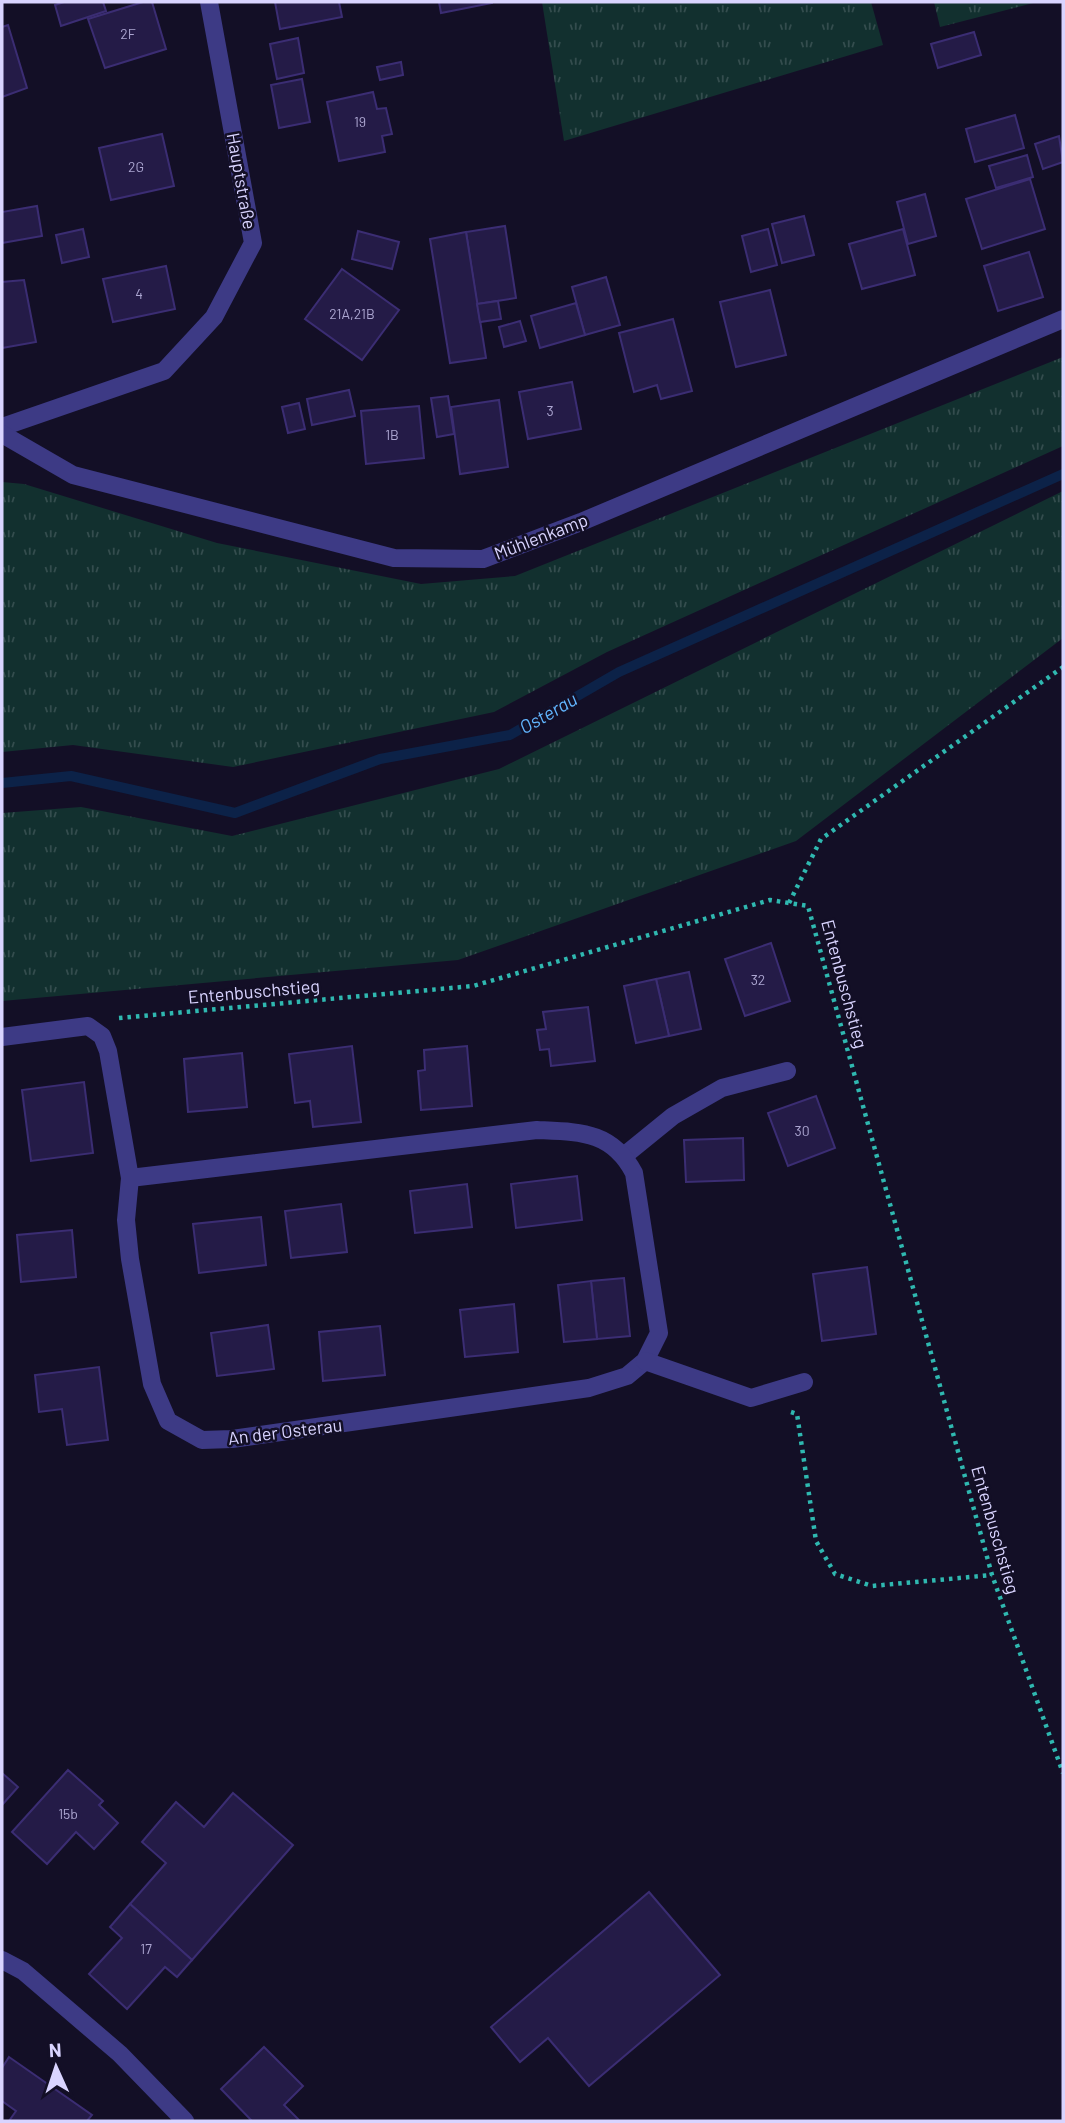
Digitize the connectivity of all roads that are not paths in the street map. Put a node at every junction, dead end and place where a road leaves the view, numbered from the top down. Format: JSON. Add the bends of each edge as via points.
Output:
{"nodes":[{"id":1,"x":209,"y":2,"type":"edge"},
{"id":2,"x":1063,"y":318,"type":"edge"},
{"id":3,"x":2,"y":427,"type":"edge"},
{"id":4,"x":2,"y":434,"type":"edge"},
{"id":5,"x":2,"y":1037,"type":"edge"},
{"id":6,"x":788,"y":1071,"type":"dead end"},
{"id":7,"x":625,"y":1155,"type":"junction"},
{"id":8,"x":130,"y":1178,"type":"junction"},
{"id":9,"x":646,"y":1361,"type":"junction"},
{"id":10,"x":804,"y":1382,"type":"dead end"},
{"id":11,"x":2,"y":1960,"type":"edge"},
{"id":12,"x":185,"y":2121,"type":"edge"}],
"edges":[{"from":1,"to":3,"type":"street","name":"Hauptstraße","via":[[253,243],[214,317],[164,371]]},
{"from":2,"to":4,"type":"street","name":"Mühlenkamp","via":[[483,559],[394,558],[86,479]]},
{"from":5,"to":8,"type":"street","name":"An der Osterau","via":[[88,1026],[102,1036]]},
{"from":6,"to":7,"type":"street","via":[[722,1088],[673,1116]]},
{"from":7,"to":8,"type":"street","via":[[604,1139],[576,1131],[537,1130]]},
{"from":7,"to":9,"type":"street","via":[[634,1173],[659,1334]]},
{"from":8,"to":9,"type":"street","name":"An der Osterau","via":[[128,1246],[152,1384],[168,1421],[202,1440],[326,1428],[589,1388],[626,1376]]},
{"from":9,"to":10,"type":"street","via":[[751,1398]]},
{"from":11,"to":12,"type":"street","via":[[23,1971],[120,2054]]}]}
